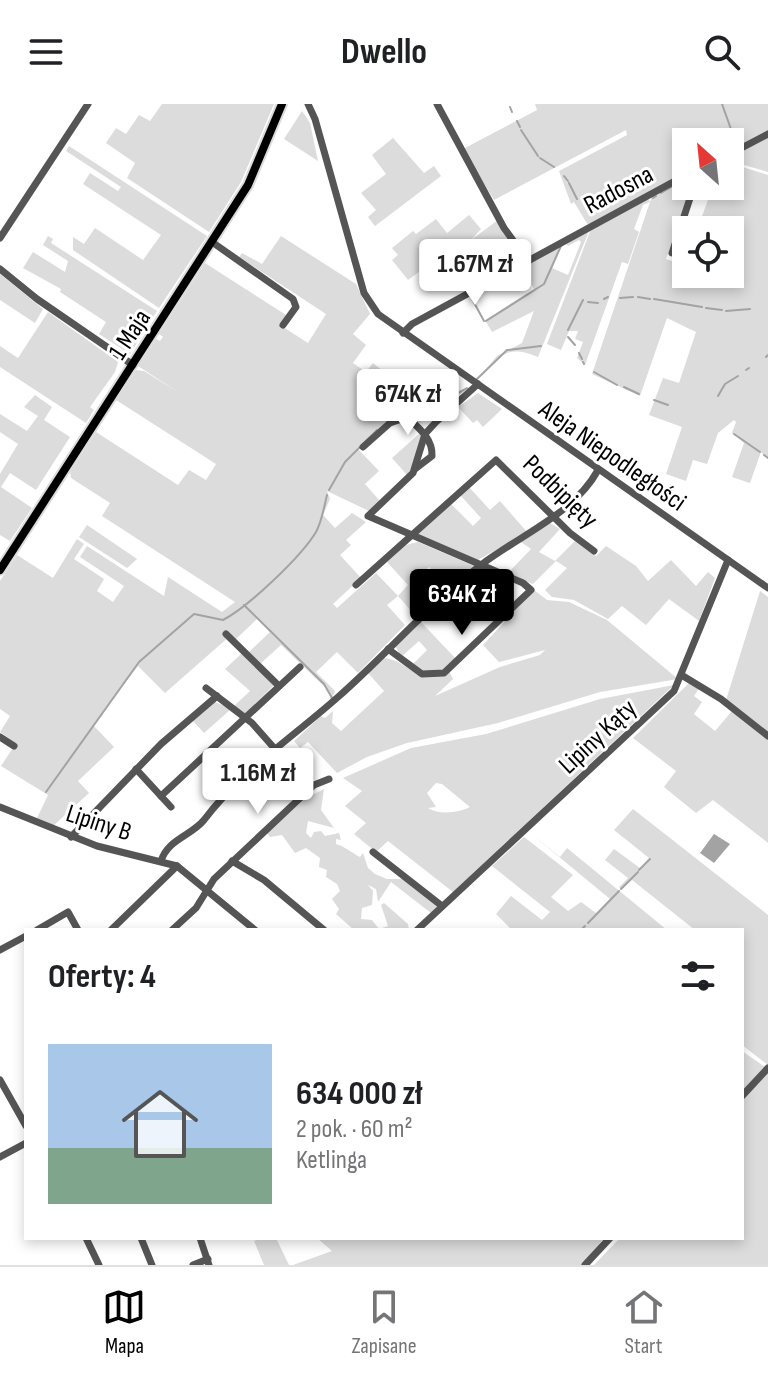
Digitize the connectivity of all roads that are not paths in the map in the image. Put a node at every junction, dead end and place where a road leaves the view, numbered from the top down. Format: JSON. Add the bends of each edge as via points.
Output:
{"nodes":[{"id":1,"x":88,"y":104,"type":"edge"},
{"id":2,"x":437,"y":104,"type":"edge"},
{"id":3,"x":307,"y":106,"type":"edge"},
{"id":4,"x":282,"y":107,"type":"edge"},
{"id":5,"x":768,"y":134,"type":"edge"},
{"id":6,"x":744,"y":147,"type":"edge"},
{"id":7,"x":672,"y":183,"type":"edge"},
{"id":8,"x":0,"y":238,"type":"edge"},
{"id":9,"x":212,"y":242,"type":"junction"},
{"id":10,"x":528,"y":261,"type":"junction"},
{"id":11,"x":0,"y":269,"type":"edge"},
{"id":12,"x":283,"y":325,"type":"dead end"},
{"id":13,"x":403,"y":333,"type":"junction"},
{"id":14,"x":133,"y":365,"type":"junction"},
{"id":15,"x":478,"y":384,"type":"junction"},
{"id":16,"x":425,"y":434,"type":"junction"},
{"id":17,"x":363,"y":447,"type":"dead end"},
{"id":18,"x":415,"y":469,"type":"junction"},
{"id":19,"x":598,"y":470,"type":"junction"},
{"id":20,"x":554,"y":516,"type":"junction"},
{"id":21,"x":408,"y":536,"type":"junction"},
{"id":22,"x":594,"y":551,"type":"dead end"},
{"id":23,"x":728,"y":560,"type":"junction"},
{"id":24,"x":481,"y":564,"type":"junction"},
{"id":25,"x":0,"y":570,"type":"edge"},
{"id":26,"x":356,"y":585,"type":"dead end"},
{"id":27,"x":768,"y":588,"type":"edge"},
{"id":28,"x":226,"y":634,"type":"dead end"},
{"id":29,"x":388,"y":649,"type":"junction"},
{"id":30,"x":300,"y":667,"type":"dead end"},
{"id":31,"x":683,"y":676,"type":"junction"},
{"id":32,"x":279,"y":686,"type":"junction"},
{"id":33,"x":206,"y":688,"type":"dead end"},
{"id":34,"x":217,"y":696,"type":"junction"},
{"id":35,"x":245,"y":717,"type":"junction"},
{"id":36,"x":768,"y":736,"type":"edge"},
{"id":37,"x":0,"y":737,"type":"edge"},
{"id":38,"x":14,"y":746,"type":"dead end"},
{"id":39,"x":275,"y":749,"type":"junction"},
{"id":40,"x":136,"y":769,"type":"junction"},
{"id":41,"x":329,"y":779,"type":"dead end"},
{"id":42,"x":161,"y":796,"type":"junction"},
{"id":43,"x":0,"y":807,"type":"edge"},
{"id":44,"x":171,"y":807,"type":"dead end"},
{"id":45,"x":71,"y":837,"type":"junction"},
{"id":46,"x":373,"y":852,"type":"dead end"},
{"id":47,"x":161,"y":861,"type":"junction"},
{"id":48,"x":232,"y":861,"type":"junction"},
{"id":49,"x":177,"y":866,"type":"junction"},
{"id":50,"x":205,"y":888,"type":"junction"},
{"id":51,"x":442,"y":906,"type":"junction"},
{"id":52,"x":40,"y":928,"type":"edge"},
{"id":53,"x":77,"y":928,"type":"edge"},
{"id":54,"x":113,"y":928,"type":"edge"},
{"id":55,"x":174,"y":928,"type":"edge"},
{"id":56,"x":253,"y":928,"type":"edge"},
{"id":57,"x":322,"y":928,"type":"edge"},
{"id":58,"x":419,"y":928,"type":"edge"},
{"id":59,"x":24,"y":938,"type":"edge"},
{"id":60,"x":0,"y":950,"type":"edge"},
{"id":61,"x":768,"y":1068,"type":"edge"},
{"id":62,"x":0,"y":1080,"type":"edge"},
{"id":63,"x":744,"y":1094,"type":"edge"},
{"id":64,"x":24,"y":1122,"type":"edge"},
{"id":65,"x":24,"y":1144,"type":"edge"},
{"id":66,"x":0,"y":1157,"type":"edge"},
{"id":67,"x":87,"y":1240,"type":"edge"},
{"id":68,"x":142,"y":1240,"type":"edge"},
{"id":69,"x":201,"y":1240,"type":"edge"},
{"id":70,"x":608,"y":1240,"type":"edge"},
{"id":71,"x":208,"y":1262,"type":"edge"},
{"id":72,"x":99,"y":1265,"type":"edge"},
{"id":73,"x":152,"y":1265,"type":"edge"},
{"id":74,"x":193,"y":1265,"type":"edge"},
{"id":75,"x":585,"y":1265,"type":"edge"}],
"edges":[{"from":1,"to":8,"type":"street"},
{"from":2,"to":10,"type":"street","via":[[507,233]]},
{"from":3,"to":13,"type":"street","name":"Aleja Niepodległości","via":[[364,293],[378,314]]},
{"from":4,"to":9,"type":"main road","name":"1 Maja","via":[[248,185]]},
{"from":5,"to":6,"type":"street"},
{"from":7,"to":10,"type":"street","name":"Radosna"},
{"from":9,"to":12,"type":"street","via":[[293,299],[296,307]]},
{"from":9,"to":14,"type":"main road","name":"1 Maja"},
{"from":10,"to":13,"type":"street","name":"Radosna"},
{"from":11,"to":14,"type":"street"},
{"from":13,"to":15,"type":"street","name":"Aleja Niepodległości"},
{"from":14,"to":25,"type":"main road","name":"1 Maja"},
{"from":15,"to":16,"type":"street"},
{"from":15,"to":19,"type":"street","name":"Aleja Niepodległości"},
{"from":16,"to":17,"type":"street","via":[[402,416]]},
{"from":16,"to":18,"type":"street"},
{"from":16,"to":18,"type":"street","via":[[433,453]]},
{"from":18,"to":21,"type":"street","via":[[368,516]]},
{"from":19,"to":20,"type":"street"},
{"from":19,"to":23,"type":"street","name":"Aleja Niepodległości"},
{"from":20,"to":21,"type":"street","name":"Podbipięty","via":[[496,460]]},
{"from":20,"to":22,"type":"street","name":"Podbipięty"},
{"from":20,"to":24,"type":"street"},
{"from":21,"to":24,"type":"street"},
{"from":21,"to":26,"type":"street","name":"Podbipięty"},
{"from":23,"to":27,"type":"street","name":"Aleja Niepodległości"},
{"from":23,"to":31,"type":"street","name":"Lipiny Kąty"},
{"from":24,"to":29,"type":"street"},
{"from":24,"to":29,"type":"street","via":[[523,583],[530,593],[444,673],[422,674]]},
{"from":28,"to":32,"type":"street"},
{"from":29,"to":39,"type":"street"},
{"from":30,"to":32,"type":"street"},
{"from":31,"to":36,"type":"street"},
{"from":31,"to":51,"type":"street","name":"Lipiny Kąty","via":[[667,699]]},
{"from":32,"to":35,"type":"street"},
{"from":33,"to":34,"type":"street"},
{"from":34,"to":35,"type":"street"},
{"from":34,"to":40,"type":"street"},
{"from":35,"to":39,"type":"street"},
{"from":35,"to":42,"type":"street"},
{"from":37,"to":38,"type":"street"},
{"from":39,"to":47,"type":"street","via":[[197,828],[167,848]]},
{"from":40,"to":42,"type":"street"},
{"from":40,"to":45,"type":"street"},
{"from":41,"to":48,"type":"street","via":[[314,785]]},
{"from":42,"to":44,"type":"street"},
{"from":43,"to":45,"type":"street","name":"Lipiny B"},
{"from":45,"to":47,"type":"street","name":"Lipiny B"},
{"from":46,"to":51,"type":"street"},
{"from":47,"to":49,"type":"street","name":"Lipiny B"},
{"from":48,"to":50,"type":"street"},
{"from":48,"to":57,"type":"street"},
{"from":49,"to":50,"type":"street","name":"Lipiny B"},
{"from":49,"to":54,"type":"street"},
{"from":50,"to":55,"type":"street","via":[[196,908]]},
{"from":50,"to":56,"type":"street","name":"Lipiny B"},
{"from":51,"to":58,"type":"street","name":"Lipiny Kąty"},
{"from":52,"to":53,"type":"street","via":[[68,912]]},
{"from":59,"to":60,"type":"street"},
{"from":61,"to":63,"type":"street"},
{"from":62,"to":64,"type":"street"},
{"from":65,"to":66,"type":"street"},
{"from":67,"to":72,"type":"street"},
{"from":68,"to":73,"type":"street"},
{"from":69,"to":71,"type":"street"},
{"from":70,"to":75,"type":"street"},
{"from":71,"to":74,"type":"street"}]}
